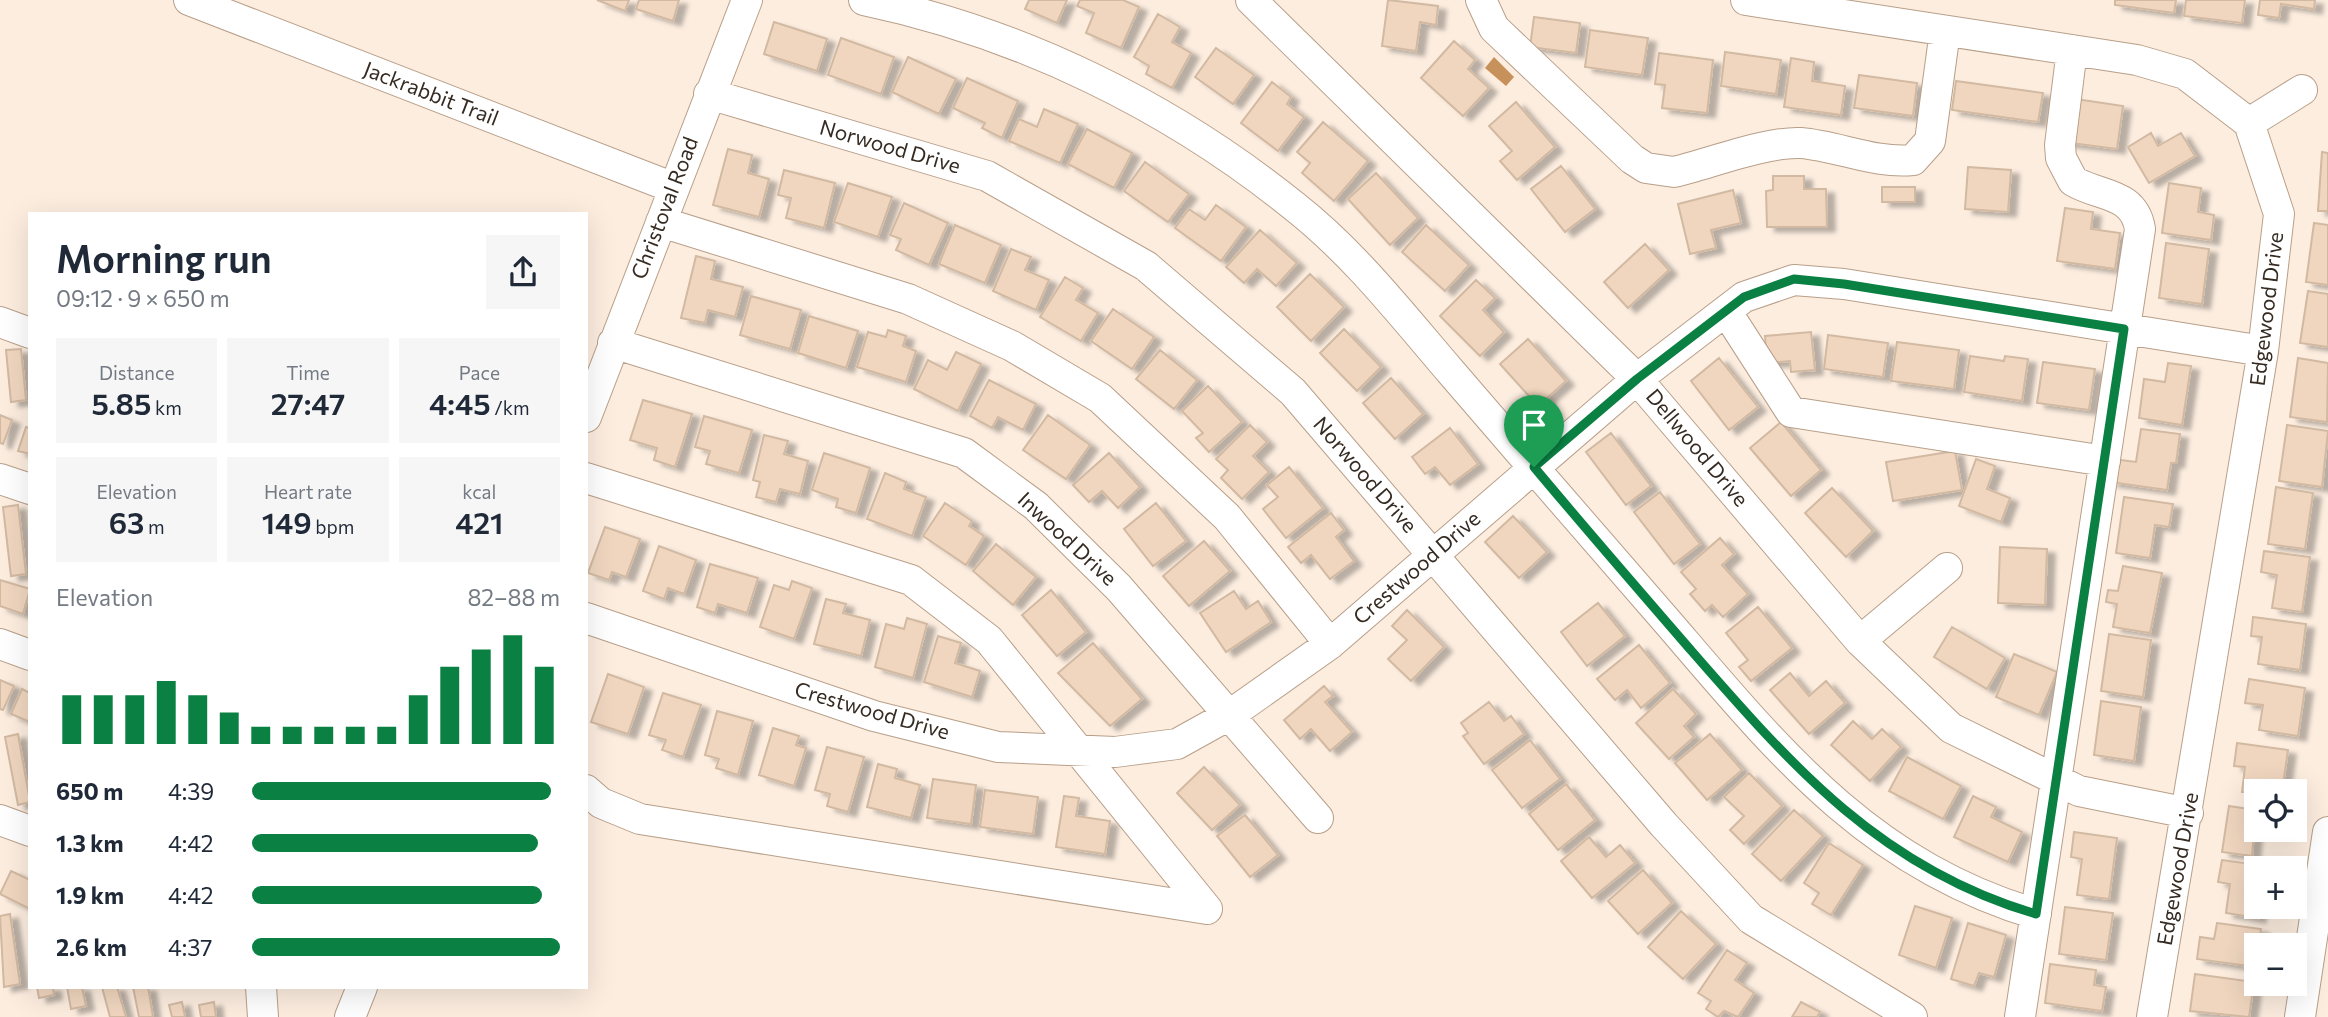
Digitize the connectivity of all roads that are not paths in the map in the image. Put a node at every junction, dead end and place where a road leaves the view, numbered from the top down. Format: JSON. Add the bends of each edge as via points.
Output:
{"nodes":[{"id":1,"x":189,"y":0,"type":"edge"},
{"id":2,"x":747,"y":0,"type":"edge"},
{"id":3,"x":864,"y":0,"type":"edge"},
{"id":4,"x":1251,"y":0,"type":"edge"},
{"id":5,"x":1481,"y":0,"type":"edge"},
{"id":6,"x":1746,"y":0,"type":"edge"},
{"id":7,"x":1945,"y":31,"type":"junction"},
{"id":8,"x":2072,"y":50,"type":"junction"},
{"id":9,"x":2302,"y":90,"type":"dead end"},
{"id":10,"x":709,"y":94,"type":"junction"},
{"id":11,"x":2249,"y":123,"type":"junction"},
{"id":12,"x":674,"y":188,"type":"junction"},
{"id":13,"x":661,"y":222,"type":"junction"},
{"id":14,"x":1726,"y":311,"type":"junction"},
{"id":15,"x":0,"y":322,"type":"edge"},
{"id":16,"x":2124,"y":329,"type":"junction"},
{"id":17,"x":28,"y":332,"type":"edge"},
{"id":18,"x":613,"y":343,"type":"junction"},
{"id":19,"x":2263,"y":351,"type":"junction"},
{"id":20,"x":1637,"y":379,"type":"junction"},
{"id":21,"x":588,"y":412,"type":"edge"},
{"id":22,"x":2105,"y":461,"type":"junction"},
{"id":23,"x":1534,"y":467,"type":"junction"},
{"id":24,"x":0,"y":478,"type":"edge"},
{"id":25,"x":588,"y":479,"type":"edge"},
{"id":26,"x":28,"y":488,"type":"edge"},
{"id":27,"x":1433,"y":553,"type":"junction"},
{"id":28,"x":1947,"y":568,"type":"dead end"},
{"id":29,"x":588,"y":619,"type":"edge"},
{"id":30,"x":1860,"y":641,"type":"junction"},
{"id":31,"x":0,"y":644,"type":"edge"},
{"id":32,"x":1330,"y":644,"type":"junction"},
{"id":33,"x":28,"y":654,"type":"edge"},
{"id":34,"x":1231,"y":714,"type":"junction"},
{"id":35,"x":1079,"y":750,"type":"junction"},
{"id":36,"x":2056,"y":780,"type":"junction"},
{"id":37,"x":588,"y":792,"type":"edge"},
{"id":38,"x":2188,"y":814,"type":"junction"},
{"id":39,"x":1318,"y":818,"type":"dead end"},
{"id":40,"x":0,"y":820,"type":"edge"},
{"id":41,"x":28,"y":830,"type":"edge"},
{"id":42,"x":2328,"y":832,"type":"edge"},
{"id":43,"x":2036,"y":914,"type":"junction"},
{"id":44,"x":2321,"y":931,"type":"edge"},
{"id":45,"x":261,"y":989,"type":"edge"},
{"id":46,"x":361,"y":989,"type":"edge"},
{"id":47,"x":263,"y":1017,"type":"edge"},
{"id":48,"x":350,"y":1017,"type":"edge"},
{"id":49,"x":1912,"y":1017,"type":"edge"},
{"id":50,"x":2020,"y":1017,"type":"edge"},
{"id":51,"x":2152,"y":1017,"type":"edge"},
{"id":52,"x":2300,"y":1017,"type":"edge"}],
"edges":[{"from":1,"to":12,"type":"street","name":"Jackrabbit Trail"},
{"from":2,"to":10,"type":"street","name":"Christoval Road"},
{"from":3,"to":23,"type":"street","via":[[978,32],[1091,78],[1175,121],[1315,225],[1373,281]]},
{"from":4,"to":20,"type":"street","name":"Dellwood Drive"},
{"from":5,"to":7,"type":"street","via":[[1494,28],[1632,159],[1659,172],[1800,143],[1896,162],[1913,160],[1930,141]]},
{"from":6,"to":7,"type":"street"},
{"from":7,"to":8,"type":"street"},
{"from":8,"to":11,"type":"street","via":[[2137,60],[2185,74]]},
{"from":8,"to":16,"type":"street","via":[[2061,158],[2073,181],[2117,196],[2138,215],[2140,229]]},
{"from":9,"to":11,"type":"street"},
{"from":10,"to":12,"type":"street","name":"Christoval Road"},
{"from":10,"to":27,"type":"street","name":"Norwood Drive","via":[[987,176],[1146,266],[1293,392]]},
{"from":11,"to":19,"type":"street","name":"Edgewood Drive","via":[[2278,214]]},
{"from":12,"to":13,"type":"street","name":"Christoval Road"},
{"from":13,"to":18,"type":"street","name":"Christoval Road"},
{"from":13,"to":32,"type":"street","via":[[908,299],[1012,346],[1100,398],[1227,517]]},
{"from":14,"to":16,"type":"street","name":"Crestwood Drive","via":[[1744,297],[1794,279]]},
{"from":14,"to":20,"type":"street","name":"Crestwood Drive"},
{"from":14,"to":22,"type":"street","via":[[1791,412]]},
{"from":15,"to":17,"type":"street"},
{"from":16,"to":19,"type":"street","name":"Crestwood Drive"},
{"from":16,"to":22,"type":"street"},
{"from":18,"to":21,"type":"street","name":"Christoval Road"},
{"from":18,"to":34,"type":"street","name":"Inwood Drive","via":[[964,453],[1036,506],[1119,587]]},
{"from":19,"to":38,"type":"street","name":"Edgewood Drive"},
{"from":20,"to":23,"type":"street","name":"Crestwood Drive"},
{"from":20,"to":30,"type":"street","name":"Dellwood Drive"},
{"from":22,"to":36,"type":"street"},
{"from":23,"to":27,"type":"street","name":"Crestwood Drive"},
{"from":23,"to":43,"type":"street","via":[[1752,720],[1827,797],[1893,848],[1955,885]]},
{"from":24,"to":26,"type":"street"},
{"from":25,"to":35,"type":"street","via":[[911,580],[989,640]]},
{"from":27,"to":32,"type":"street","name":"Crestwood Drive"},
{"from":27,"to":49,"type":"street","name":"Norwood Drive","via":[[1664,825],[1751,919]]},
{"from":28,"to":30,"type":"street"},
{"from":29,"to":35,"type":"street","name":"Crestwood Drive","via":[[874,716],[998,747]]},
{"from":30,"to":36,"type":"street","name":"Dellwood Drive","via":[[1951,728]]},
{"from":31,"to":33,"type":"street"},
{"from":32,"to":34,"type":"street","name":"Crestwood Drive"},
{"from":34,"to":35,"type":"street","name":"Crestwood Drive","via":[[1177,744],[1115,752]]},
{"from":34,"to":39,"type":"street","name":"Inwood Drive"},
{"from":35,"to":37,"type":"street","via":[[1207,909],[640,819],[601,803]]},
{"from":36,"to":38,"type":"street","name":"Dellwood Drive","via":[[2079,791]]},
{"from":36,"to":43,"type":"street"},
{"from":38,"to":51,"type":"street","name":"Edgewood Drive"},
{"from":40,"to":41,"type":"street"},
{"from":42,"to":44,"type":"street"},
{"from":43,"to":50,"type":"street"},
{"from":44,"to":52,"type":"street"},
{"from":45,"to":47,"type":"street"},
{"from":46,"to":48,"type":"street"}]}
